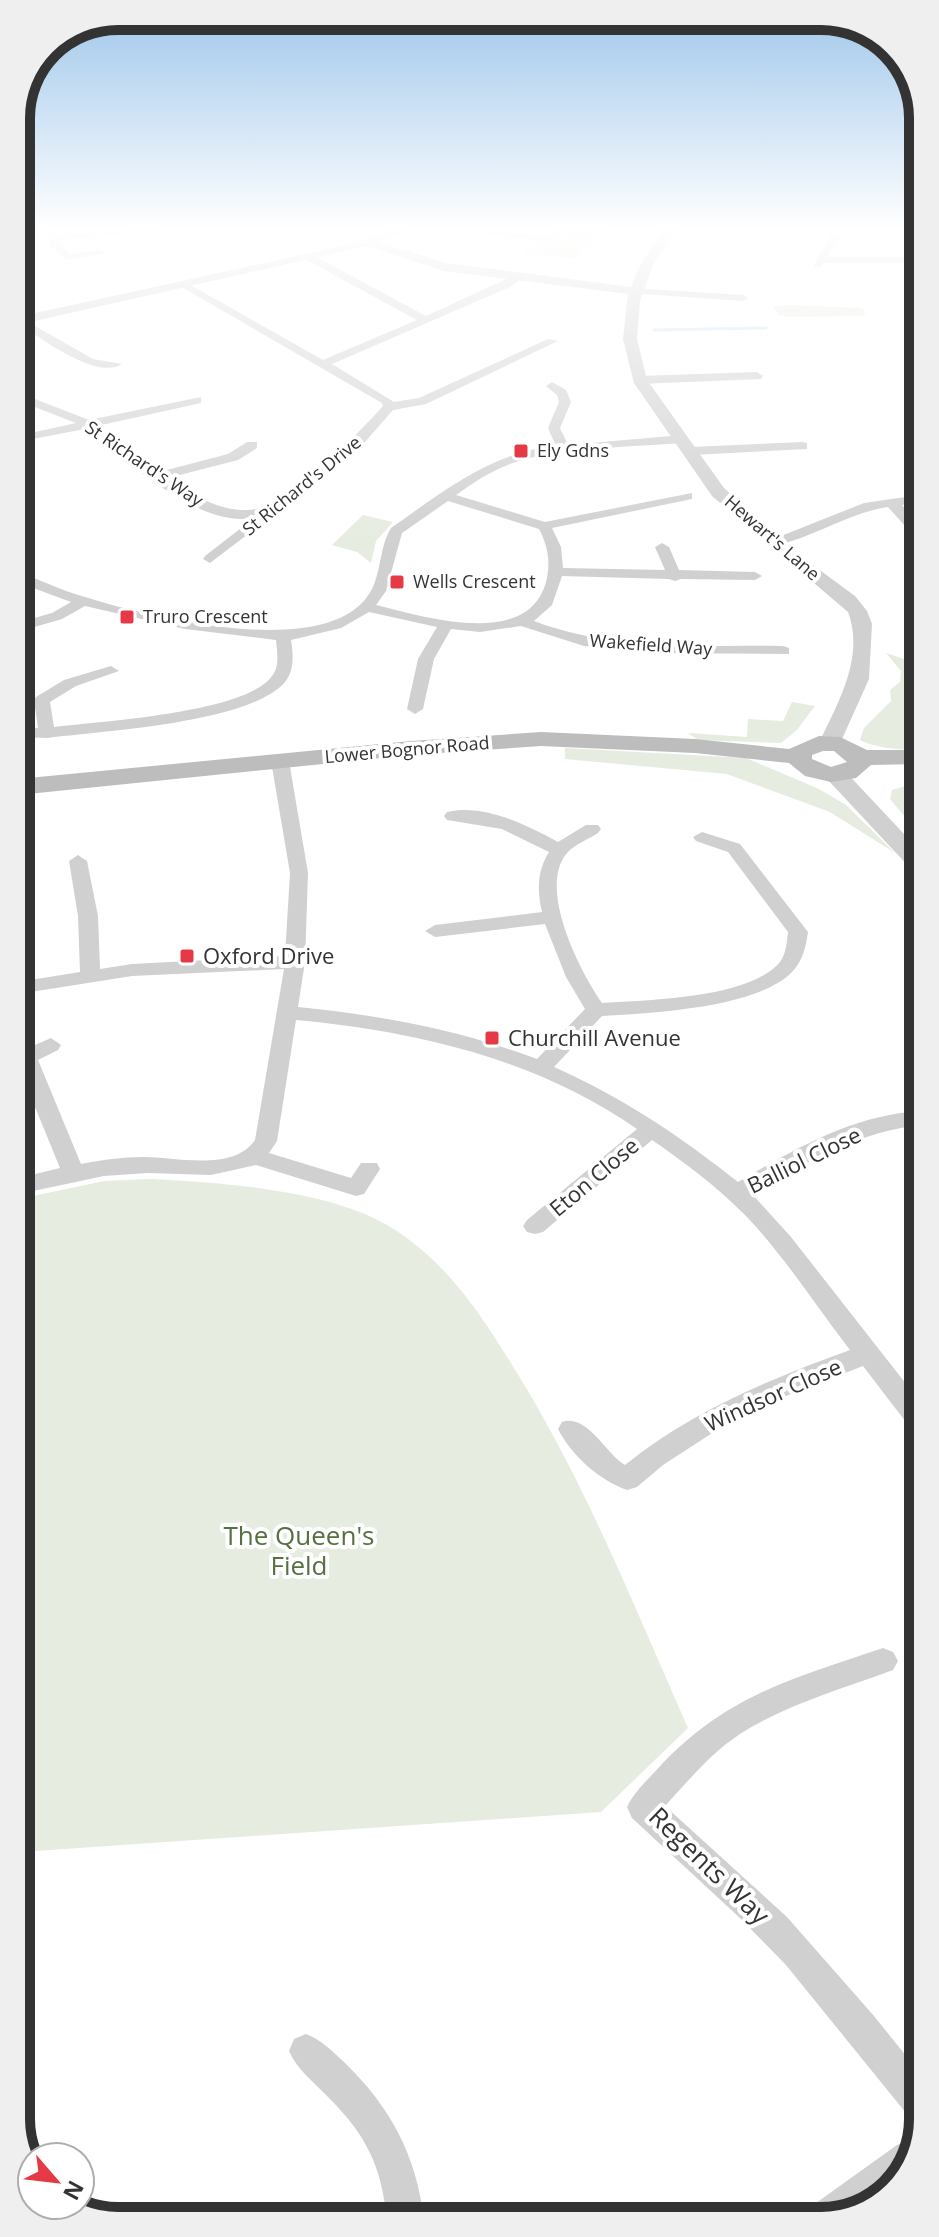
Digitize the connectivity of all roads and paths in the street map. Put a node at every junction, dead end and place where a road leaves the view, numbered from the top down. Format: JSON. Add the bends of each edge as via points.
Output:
{"nodes":[{"id":1,"x":42,"y":334,"type":"edge"},
{"id":2,"x":268,"y":334,"type":"edge"},
{"id":3,"x":392,"y":334,"type":"edge"},
{"id":4,"x":630,"y":334,"type":"edge"},
{"id":5,"x":552,"y":341,"type":"dead end"},
{"id":6,"x":116,"y":364,"type":"dead end"},
{"id":7,"x":321,"y":365,"type":"junction"},
{"id":8,"x":757,"y":376,"type":"dead end"},
{"id":9,"x":639,"y":380,"type":"junction"},
{"id":10,"x":552,"y":386,"type":"dead end"},
{"id":11,"x":197,"y":400,"type":"dead end"},
{"id":12,"x":30,"y":401,"type":"edge"},
{"id":13,"x":389,"y":407,"type":"junction"},
{"id":14,"x":86,"y":424,"type":"junction"},
{"id":15,"x":30,"y":437,"type":"edge"},
{"id":16,"x":252,"y":445,"type":"dead end"},
{"id":17,"x":686,"y":445,"type":"junction"},
{"id":18,"x":802,"y":446,"type":"dead end"},
{"id":19,"x":564,"y":450,"type":"junction"},
{"id":20,"x":160,"y":476,"type":"junction"},
{"id":21,"x":446,"y":496,"type":"junction"},
{"id":22,"x":687,"y":496,"type":"dead end"},
{"id":23,"x":909,"y":500,"type":"edge"},
{"id":24,"x":891,"y":502,"type":"junction"},
{"id":25,"x":274,"y":509,"type":"junction"},
{"id":26,"x":909,"y":522,"type":"edge"},
{"id":27,"x":544,"y":526,"type":"junction"},
{"id":28,"x":773,"y":542,"type":"junction"},
{"id":29,"x":662,"y":547,"type":"dead end"},
{"id":30,"x":210,"y":559,"type":"dead end"},
{"id":31,"x":556,"y":572,"type":"junction"},
{"id":32,"x":755,"y":576,"type":"dead end"},
{"id":33,"x":675,"y":577,"type":"junction"},
{"id":34,"x":30,"y":584,"type":"edge"},
{"id":35,"x":85,"y":600,"type":"junction"},
{"id":36,"x":366,"y":607,"type":"junction"},
{"id":37,"x":523,"y":622,"type":"junction"},
{"id":38,"x":30,"y":624,"type":"edge"},
{"id":39,"x":446,"y":625,"type":"junction"},
{"id":40,"x":283,"y":636,"type":"junction"},
{"id":41,"x":783,"y":651,"type":"dead end"},
{"id":42,"x":111,"y":671,"type":"dead end"},
{"id":43,"x":415,"y":709,"type":"dead end"},
{"id":44,"x":30,"y":732,"type":"edge"},
{"id":45,"x":47,"y":733,"type":"junction"},
{"id":46,"x":830,"y":743,"type":"junction"},
{"id":47,"x":798,"y":757,"type":"junction"},
{"id":48,"x":909,"y":757,"type":"edge"},
{"id":49,"x":860,"y":758,"type":"junction"},
{"id":50,"x":280,"y":761,"type":"junction"},
{"id":51,"x":835,"y":774,"type":"junction"},
{"id":52,"x":30,"y":786,"type":"edge"},
{"id":53,"x":453,"y":816,"type":"dead end"},
{"id":54,"x":592,"y":829,"type":"dead end"},
{"id":55,"x":702,"y":837,"type":"dead end"},
{"id":56,"x":559,"y":850,"type":"junction"},
{"id":57,"x":909,"y":853,"type":"edge"},
{"id":58,"x":78,"y":861,"type":"dead end"},
{"id":59,"x":552,"y":917,"type":"junction"},
{"id":60,"x":435,"y":931,"type":"dead end"},
{"id":61,"x":295,"y":962,"type":"junction"},
{"id":62,"x":90,"y":976,"type":"junction"},
{"id":63,"x":30,"y":986,"type":"edge"},
{"id":64,"x":596,"y":1010,"type":"junction"},
{"id":65,"x":289,"y":1013,"type":"junction"},
{"id":66,"x":51,"y":1045,"type":"dead end"},
{"id":67,"x":30,"y":1055,"type":"edge"},
{"id":68,"x":542,"y":1067,"type":"junction"},
{"id":69,"x":30,"y":1077,"type":"edge"},
{"id":70,"x":909,"y":1120,"type":"edge"},
{"id":71,"x":652,"y":1128,"type":"junction"},
{"id":72,"x":255,"y":1157,"type":"junction"},
{"id":73,"x":73,"y":1171,"type":"junction"},
{"id":74,"x":30,"y":1183,"type":"edge"},
{"id":75,"x":357,"y":1186,"type":"dead end"},
{"id":76,"x":736,"y":1193,"type":"junction"},
{"id":77,"x":535,"y":1226,"type":"dead end"},
{"id":78,"x":868,"y":1354,"type":"junction"},
{"id":79,"x":909,"y":1407,"type":"edge"},
{"id":80,"x":571,"y":1429,"type":"dead end"},
{"id":81,"x":883,"y":1661,"type":"dead end"},
{"id":82,"x":306,"y":2051,"type":"dead end"},
{"id":83,"x":909,"y":2087,"type":"edge"},
{"id":84,"x":891,"y":2172,"type":"edge"},
{"id":85,"x":848,"y":2202,"type":"edge"},
{"id":86,"x":405,"y":2207,"type":"edge"}],
"edges":[{"from":1,"to":6,"type":"street","via":[[90,362]]},
{"from":2,"to":7,"type":"street"},
{"from":3,"to":7,"type":"street"},
{"from":4,"to":9,"type":"street","name":"Hewart's Lane"},
{"from":5,"to":13,"type":"street","via":[[412,405]]},
{"from":7,"to":13,"type":"street","via":[[388,401]]},
{"from":8,"to":9,"type":"street"},
{"from":9,"to":17,"type":"street","name":"Hewart's Lane"},
{"from":10,"to":19,"type":"street","via":[[565,402],[554,428]]},
{"from":11,"to":14,"type":"street"},
{"from":12,"to":14,"type":"street","name":"St Richard's Way"},
{"from":13,"to":25,"type":"street","name":"St Richard's Drive","via":[[363,439]]},
{"from":14,"to":15,"type":"street"},
{"from":14,"to":20,"type":"street","name":"St Richard's Way"},
{"from":16,"to":20,"type":"street","via":[[233,457]]},
{"from":17,"to":18,"type":"street"},
{"from":17,"to":19,"type":"street"},
{"from":17,"to":28,"type":"street","name":"Hewart's Lane","via":[[718,492]]},
{"from":19,"to":21,"type":"street","via":[[495,464]]},
{"from":20,"to":25,"type":"street","name":"St Richard's Way","via":[[213,510],[240,516]]},
{"from":21,"to":27,"type":"street"},
{"from":21,"to":36,"type":"street","via":[[396,531],[388,544],[381,591]]},
{"from":22,"to":27,"type":"street"},
{"from":23,"to":24,"type":"street"},
{"from":24,"to":26,"type":"street"},
{"from":24,"to":28,"type":"street"},
{"from":25,"to":30,"type":"street","name":"St Richard's Drive"},
{"from":27,"to":31,"type":"street","via":[[553,538]]},
{"from":28,"to":46,"type":"street","name":"Hewart's Lane","via":[[848,600],[862,624],[859,679]]},
{"from":29,"to":33,"type":"street"},
{"from":31,"to":33,"type":"street"},
{"from":31,"to":37,"type":"street","via":[[548,599]]},
{"from":32,"to":33,"type":"street"},
{"from":34,"to":35,"type":"street"},
{"from":35,"to":38,"type":"street"},
{"from":35,"to":40,"type":"street","via":[[236,633]]},
{"from":36,"to":39,"type":"street"},
{"from":36,"to":40,"type":"street","via":[[335,626]]},
{"from":37,"to":39,"type":"street"},
{"from":37,"to":41,"type":"street","name":"Wakefield Way","via":[[593,642]]},
{"from":39,"to":43,"type":"street","via":[[426,659]]},
{"from":40,"to":45,"type":"street","via":[[286,658],[280,678],[258,696],[220,710]]},
{"from":42,"to":45,"type":"street","via":[[70,683],[42,700]]},
{"from":44,"to":45,"type":"street"},
{"from":46,"to":47,"type":"main road","via":[[810,744]]},
{"from":46,"to":49,"type":"main road","via":[[849,748]]},
{"from":47,"to":50,"type":"main road","name":"Lower Bognor Road","via":[[541,739]]},
{"from":47,"to":51,"type":"main road","via":[[814,771]]},
{"from":48,"to":49,"type":"main road"},
{"from":49,"to":51,"type":"main road","via":[[857,767]]},
{"from":50,"to":52,"type":"main road","name":"Lower Bognor Road"},
{"from":50,"to":61,"type":"street","via":[[299,873]]},
{"from":51,"to":57,"type":"street"},
{"from":53,"to":56,"type":"street","via":[[508,822]]},
{"from":54,"to":56,"type":"street"},
{"from":55,"to":64,"type":"street","via":[[734,848],[798,932],[785,968],[754,986],[673,1004]]},
{"from":56,"to":59,"type":"street","via":[[548,873]]},
{"from":58,"to":62,"type":"street","via":[[88,916]]},
{"from":59,"to":60,"type":"street"},
{"from":59,"to":64,"type":"street","via":[[581,990]]},
{"from":61,"to":62,"type":"street"},
{"from":61,"to":65,"type":"street"},
{"from":62,"to":63,"type":"street"},
{"from":64,"to":68,"type":"street"},
{"from":65,"to":68,"type":"street","via":[[347,1016],[428,1030]]},
{"from":65,"to":72,"type":"street","via":[[266,1141]]},
{"from":66,"to":67,"type":"street"},
{"from":68,"to":71,"type":"street","via":[[600,1094]]},
{"from":69,"to":73,"type":"street"},
{"from":70,"to":76,"type":"street","name":"Balliol Close","via":[[863,1130],[799,1157]]},
{"from":71,"to":76,"type":"street"},
{"from":71,"to":77,"type":"street","name":"Eton Close"},
{"from":72,"to":73,"type":"street","via":[[220,1167],[133,1165]]},
{"from":72,"to":75,"type":"street"},
{"from":73,"to":74,"type":"street"},
{"from":76,"to":78,"type":"street"},
{"from":78,"to":79,"type":"street"},
{"from":78,"to":80,"type":"street","name":"Windsor Close","via":[[716,1417],[627,1479],[604,1466]]},
{"from":81,"to":83,"type":"street","name":"Regents Way","via":[[730,1724],[643,1807],[762,1917],[842,2003]]},
{"from":82,"to":86,"type":"street","via":[[381,2128],[404,2185]]},
{"from":84,"to":85,"type":"street"}]}
